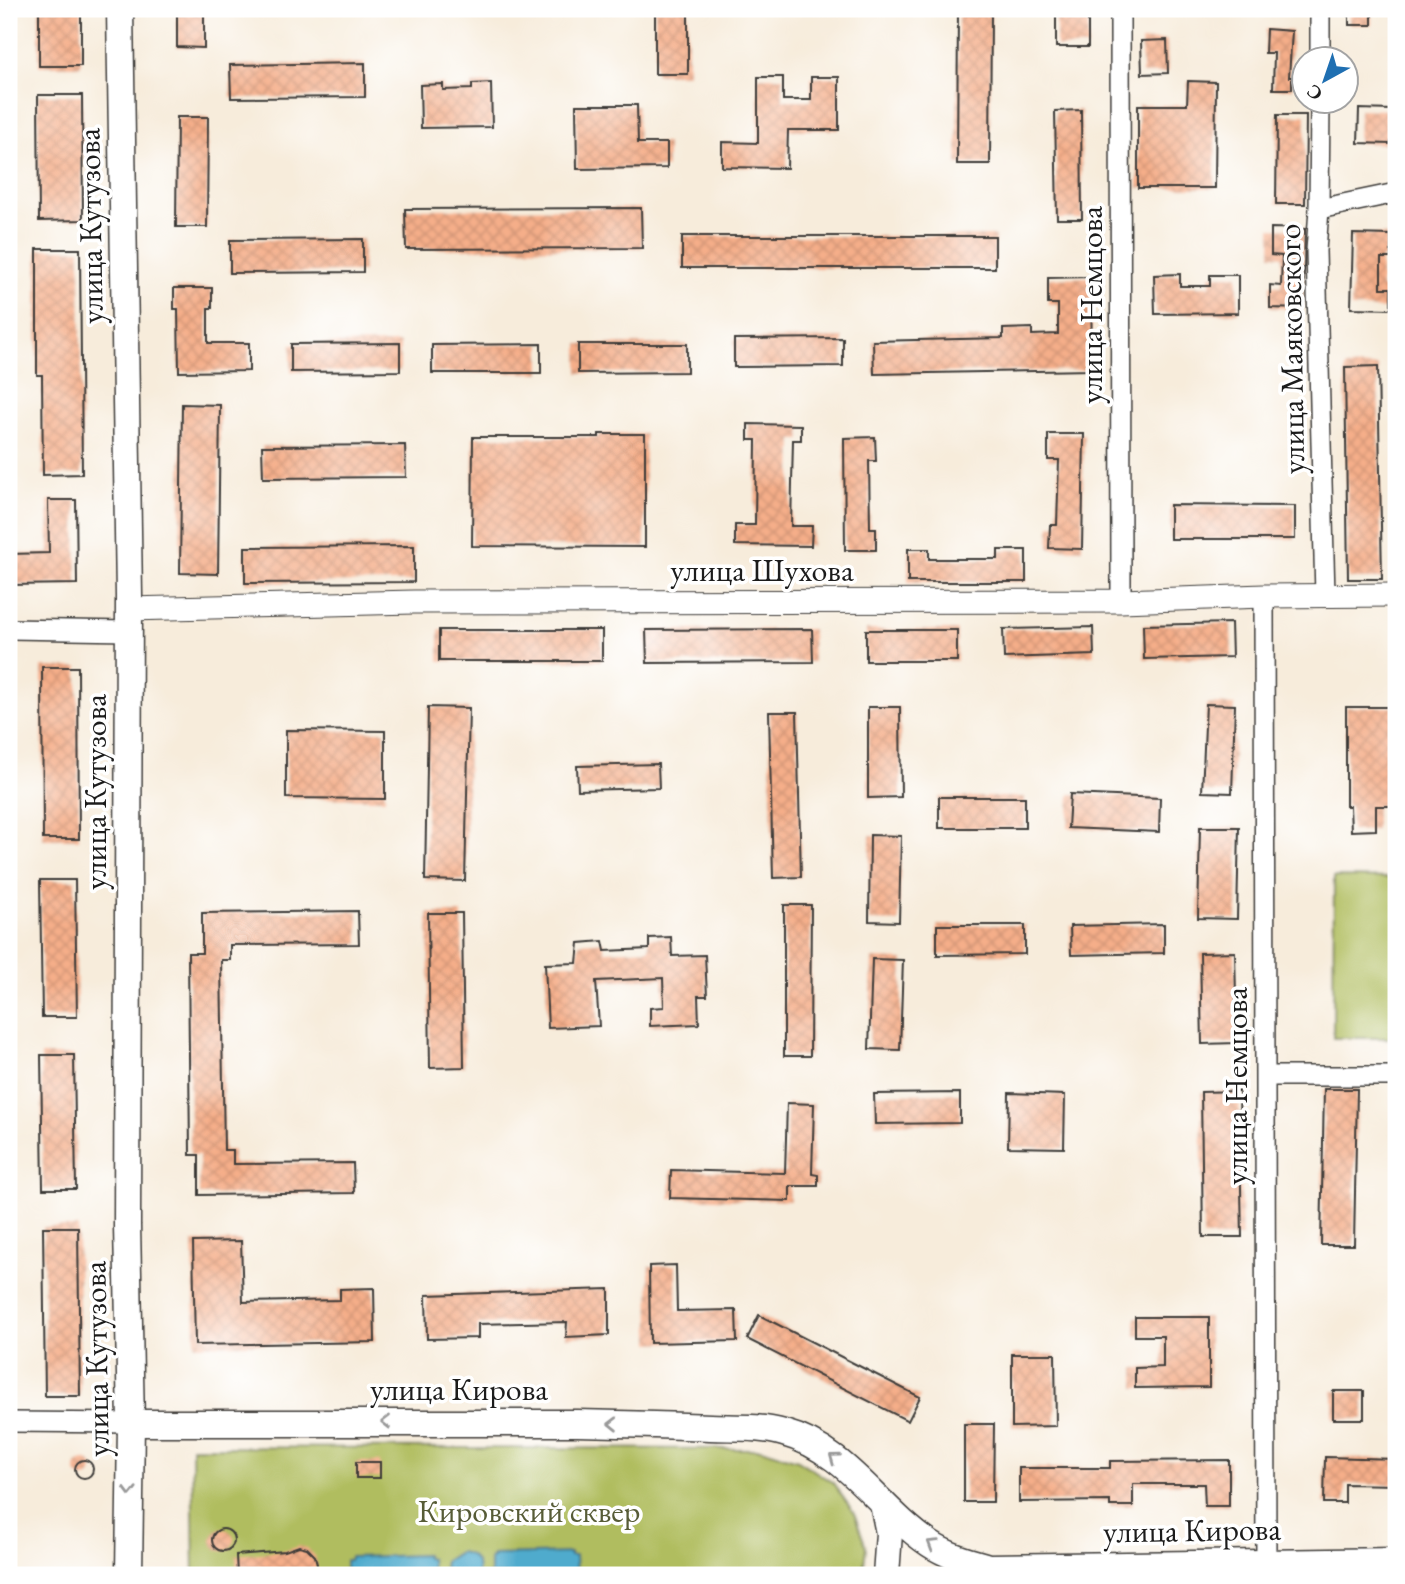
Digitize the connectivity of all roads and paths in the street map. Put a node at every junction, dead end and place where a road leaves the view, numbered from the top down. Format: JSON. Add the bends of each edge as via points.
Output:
{"nodes":[{"id":1,"x":120,"y":9,"type":"edge"},
{"id":2,"x":1120,"y":9,"type":"edge"},
{"id":3,"x":1320,"y":9,"type":"edge"},
{"id":4,"x":1320,"y":46,"type":"edge"},
{"id":5,"x":1320,"y":116,"type":"edge"},
{"id":6,"x":1396,"y":193,"type":"edge"},
{"id":7,"x":1319,"y":209,"type":"junction"},
{"id":8,"x":1325,"y":595,"type":"junction"},
{"id":9,"x":1396,"y":595,"type":"edge"},
{"id":10,"x":1264,"y":596,"type":"junction"},
{"id":11,"x":1121,"y":601,"type":"junction"},
{"id":12,"x":128,"y":620,"type":"junction"},
{"id":13,"x":9,"y":629,"type":"edge"},
{"id":14,"x":1266,"y":1076,"type":"junction"},
{"id":15,"x":1396,"y":1076,"type":"edge"},
{"id":16,"x":9,"y":1422,"type":"edge"},
{"id":17,"x":131,"y":1423,"type":"junction"},
{"id":18,"x":883,"y":1504,"type":"junction"},
{"id":19,"x":1396,"y":1561,"type":"edge"},
{"id":20,"x":1266,"y":1569,"type":"edge"},
{"id":21,"x":980,"y":1571,"type":"edge"},
{"id":22,"x":129,"y":1575,"type":"edge"},
{"id":23,"x":886,"y":1575,"type":"edge"}],
"edges":[{"from":1,"to":12,"type":"main road","name":"улица Кутузова"},
{"from":2,"to":11,"type":"street","name":"улица Немцова"},
{"from":3,"to":4,"type":"street"},
{"from":5,"to":7,"type":"street","name":"улица Маяковского"},
{"from":6,"to":7,"type":"street"},
{"from":7,"to":8,"type":"street","name":"улица Маяковского","via":[[1316,263]]},
{"from":8,"to":9,"type":"street","name":"улица Шухова"},
{"from":8,"to":10,"type":"street","name":"улица Шухова"},
{"from":10,"to":11,"type":"street","name":"улица Шухова"},
{"from":10,"to":14,"type":"street","name":"улица Немцова"},
{"from":11,"to":12,"type":"street","name":"улица Шухова","via":[[414,602]]},
{"from":12,"to":13,"type":"street","name":"улица Шухова"},
{"from":12,"to":17,"type":"main road","name":"улица Кутузова"},
{"from":14,"to":15,"type":"street"},
{"from":14,"to":20,"type":"street","name":"улица Немцова"},
{"from":16,"to":17,"type":"street","name":"улица Кирова"},
{"from":18,"to":17,"type":"main road","name":"улица Кирова","one_way":true,"via":[[859,1478],[808,1440],[759,1429],[420,1422]]},
{"from":17,"to":22,"type":"main road","name":"улица Кутузова","one_way":true},
{"from":21,"to":18,"type":"main road","name":"улица Кирова","one_way":true,"via":[[931,1545]]},
{"from":18,"to":23,"type":"main road","via":[[889,1533]]},
{"from":19,"to":20,"type":"main road","name":"улица Кирова"},
{"from":20,"to":21,"type":"main road","name":"улица Кирова"}]}
